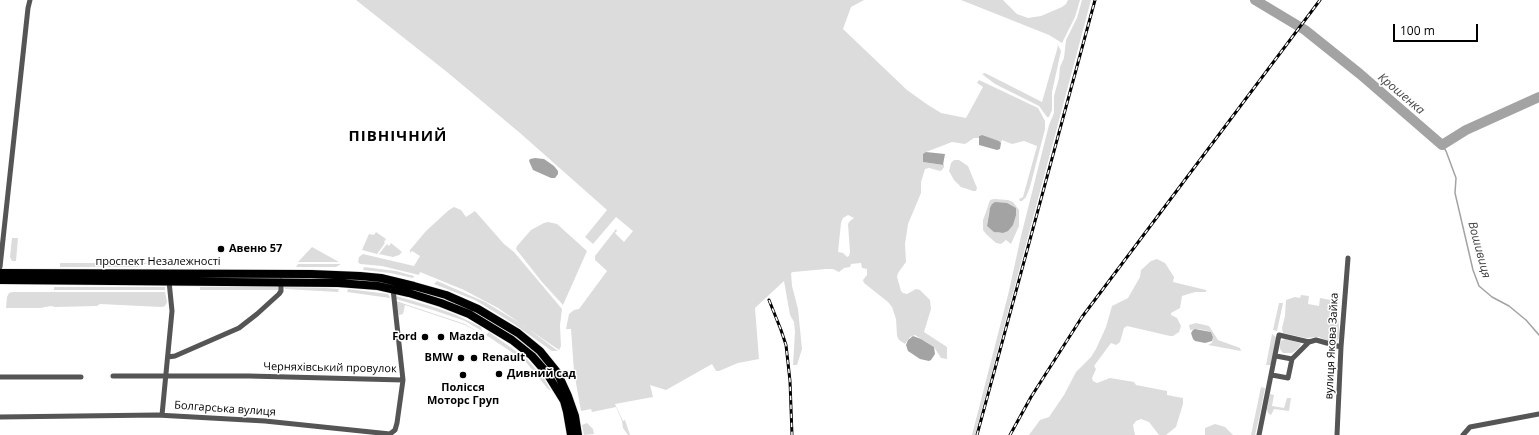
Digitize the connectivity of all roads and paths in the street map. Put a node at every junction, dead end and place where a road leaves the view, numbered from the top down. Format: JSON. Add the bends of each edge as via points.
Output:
{"nodes":[{"id":1,"x":30,"y":1,"type":"edge"},
{"id":2,"x":1348,"y":258,"type":"dead end"},
{"id":3,"x":0,"y":267,"type":"edge"},
{"id":4,"x":0,"y":273,"type":"edge"},
{"id":5,"x":0,"y":280,"type":"edge"},
{"id":6,"x":169,"y":281,"type":"junction"},
{"id":7,"x":281,"y":281,"type":"junction"},
{"id":8,"x":393,"y":289,"type":"junction"},
{"id":9,"x":1309,"y":342,"type":"junction"},
{"id":10,"x":1341,"y":347,"type":"junction"},
{"id":11,"x":1276,"y":356,"type":"junction"},
{"id":12,"x":168,"y":357,"type":"junction"},
{"id":13,"x":1292,"y":360,"type":"junction"},
{"id":14,"x":1272,"y":375,"type":"junction"},
{"id":15,"x":113,"y":376,"type":"dead end"},
{"id":16,"x":0,"y":377,"type":"edge"},
{"id":17,"x":81,"y":377,"type":"dead end"},
{"id":18,"x":166,"y":377,"type":"junction"},
{"id":19,"x":403,"y":380,"type":"junction"},
{"id":20,"x":1539,"y":414,"type":"edge"},
{"id":21,"x":162,"y":415,"type":"junction"},
{"id":22,"x":0,"y":416,"type":"edge"},
{"id":23,"x":571,"y":435,"type":"edge"},
{"id":24,"x":578,"y":435,"type":"edge"},
{"id":25,"x":1259,"y":435,"type":"edge"},
{"id":26,"x":1337,"y":435,"type":"edge"},
{"id":27,"x":1463,"y":435,"type":"edge"}],
"edges":[{"from":1,"to":3,"type":"street"},
{"from":2,"to":10,"type":"street","name":"вулиця Якова Зайка"},
{"from":4,"to":24,"type":"main road","name":"проспект Незалежності","via":[[311,274],[381,278],[420,287],[478,309],[518,333],[540,351],[557,372],[568,396]]},
{"from":5,"to":6,"type":"main road","name":"проспект Незалежності"},
{"from":6,"to":7,"type":"main road","name":"проспект Незалежності"},
{"from":6,"to":12,"type":"street","via":[[172,311]]},
{"from":7,"to":8,"type":"main road","name":"проспект Незалежності","via":[[338,283]]},
{"from":7,"to":12,"type":"street","via":[[282,291],[239,328]]},
{"from":8,"to":19,"type":"street","name":"Черняхівський провулок"},
{"from":8,"to":23,"type":"main road","name":"проспект Незалежності","via":[[469,314],[523,347],[539,363],[562,398]]},
{"from":9,"to":10,"type":"street","via":[[1316,340]]},
{"from":9,"to":11,"type":"street","via":[[1279,335]]},
{"from":9,"to":13,"type":"street"},
{"from":10,"to":26,"type":"street","name":"вулиця Якова Зайка"},
{"from":11,"to":13,"type":"street"},
{"from":11,"to":14,"type":"street"},
{"from":12,"to":18,"type":"street"},
{"from":13,"to":14,"type":"street","via":[[1288,378]]},
{"from":14,"to":25,"type":"street"},
{"from":15,"to":18,"type":"street","name":"Черняхівський провулок"},
{"from":16,"to":17,"type":"street"},
{"from":18,"to":19,"type":"street","name":"Черняхівський провулок","via":[[249,376]]},
{"from":18,"to":21,"type":"street"},
{"from":19,"to":21,"type":"street","name":"Болгарська вулиця","via":[[397,423],[394,432],[390,434],[265,421]]},
{"from":20,"to":27,"type":"street","via":[[1470,427]]},
{"from":21,"to":22,"type":"street","name":"Болгарська вулиця"}]}
